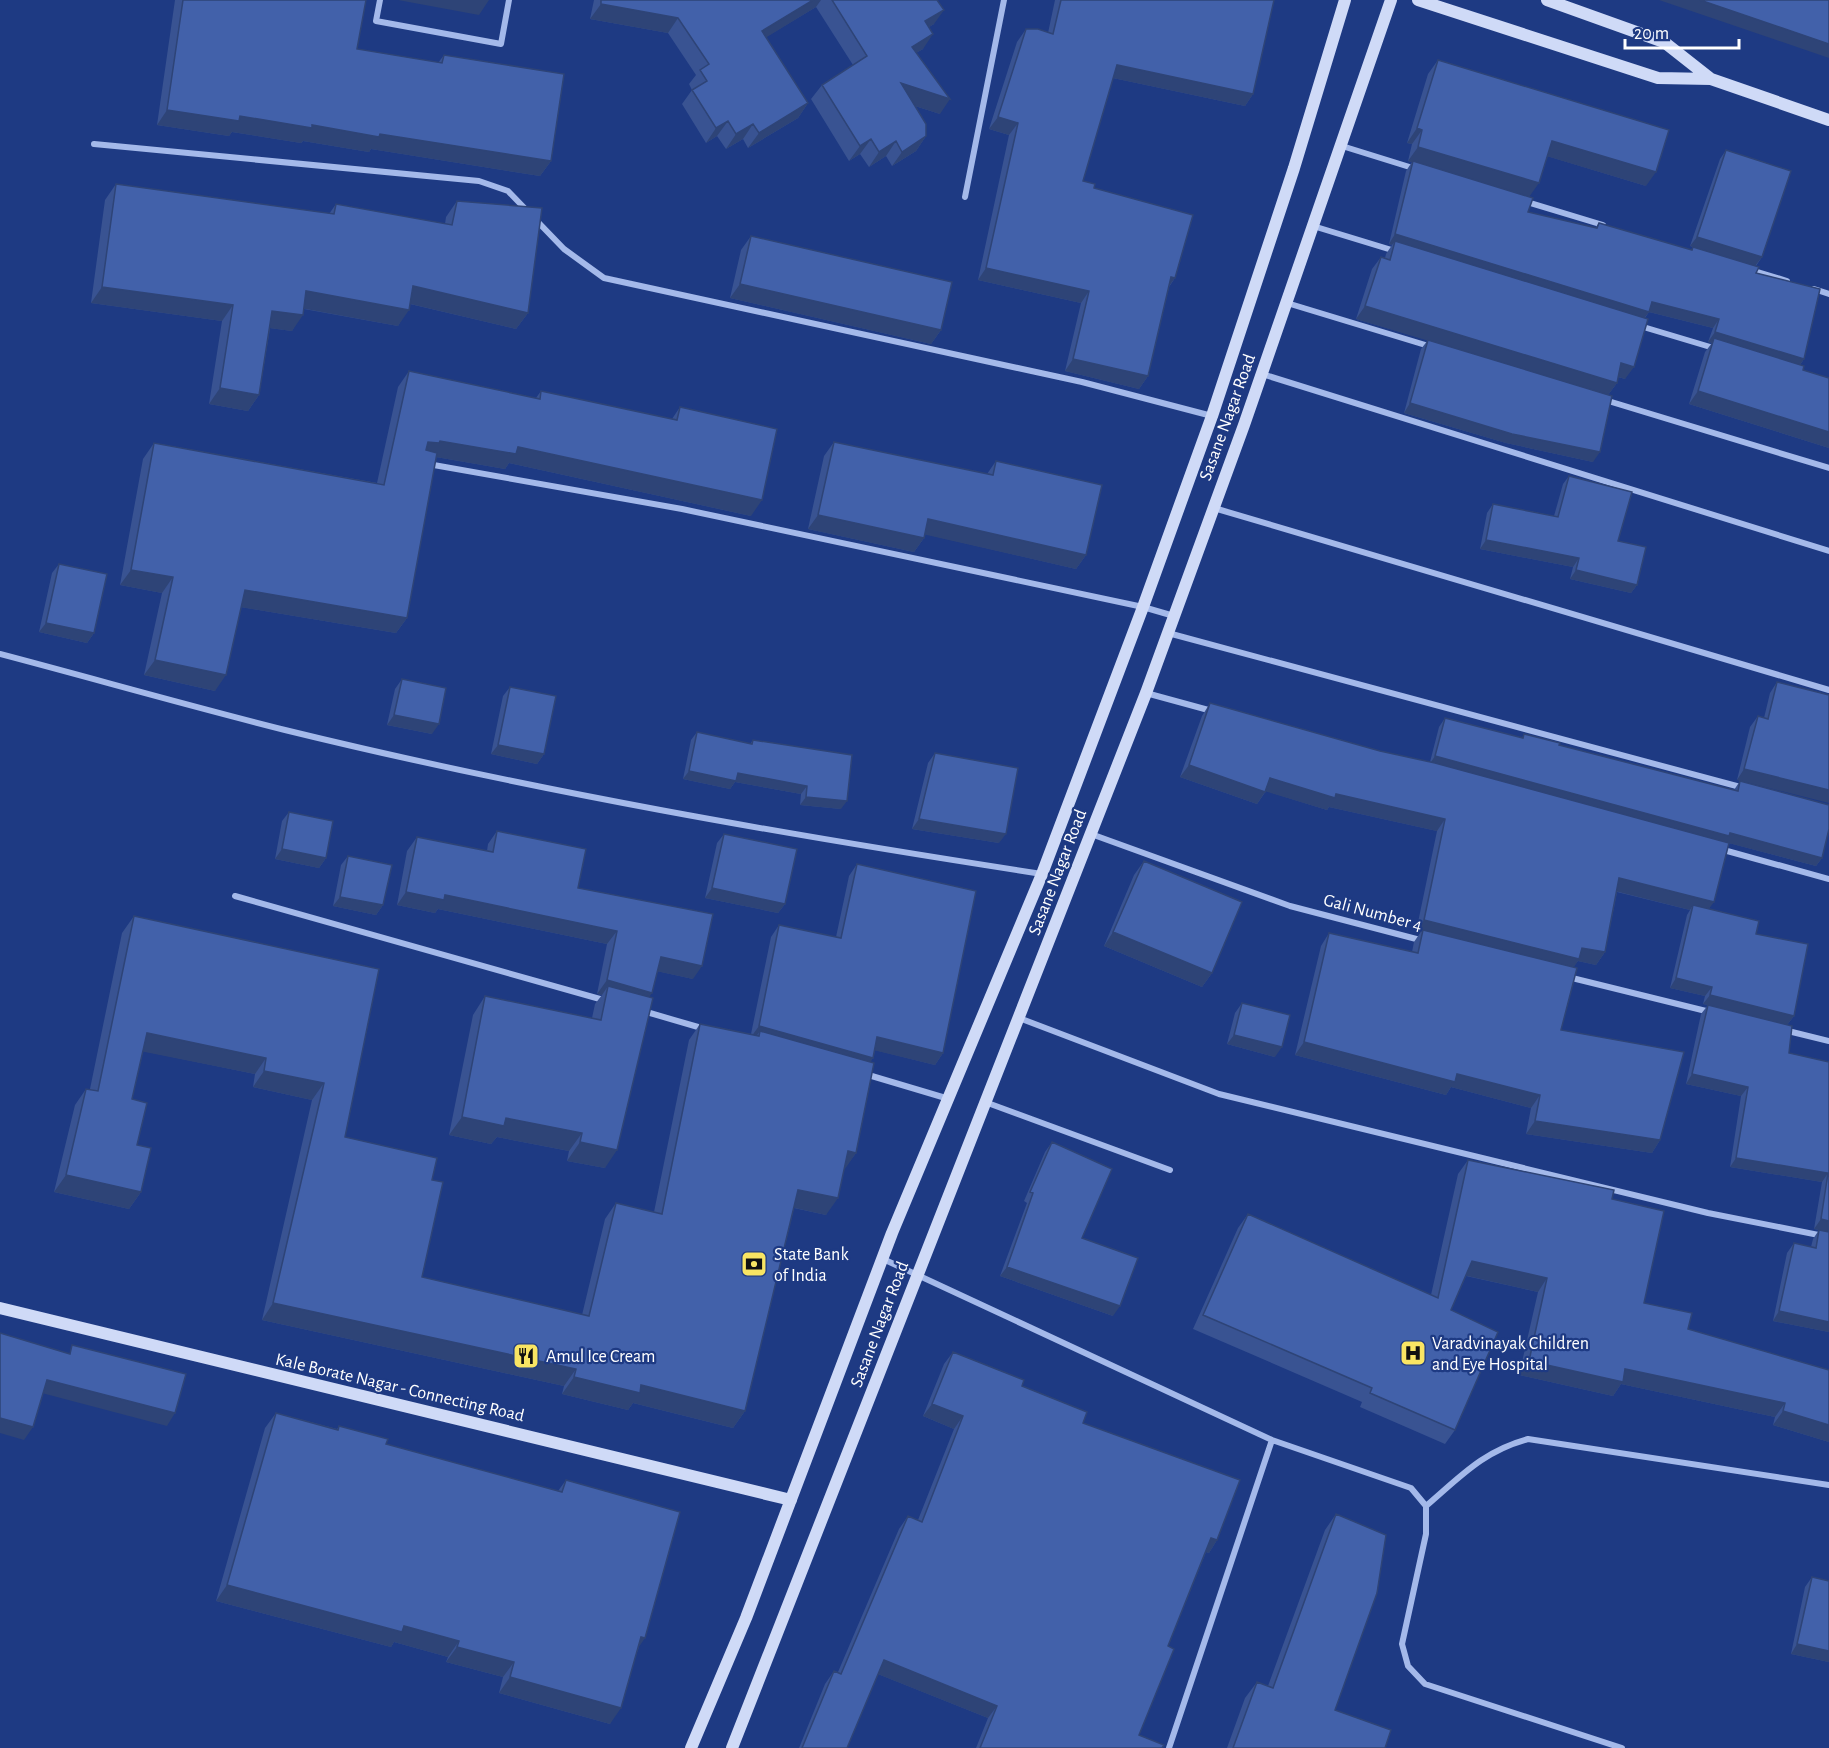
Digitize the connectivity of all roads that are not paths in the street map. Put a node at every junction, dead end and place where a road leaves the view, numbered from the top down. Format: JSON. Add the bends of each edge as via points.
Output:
{"nodes":[{"id":1,"x":380,"y":0,"type":"edge"},
{"id":2,"x":509,"y":0,"type":"edge"},
{"id":3,"x":1004,"y":0,"type":"edge"},
{"id":4,"x":1345,"y":0,"type":"edge"},
{"id":5,"x":1391,"y":0,"type":"edge"},
{"id":6,"x":1418,"y":0,"type":"edge"},
{"id":7,"x":1547,"y":0,"type":"edge"},
{"id":8,"x":1711,"y":79,"type":"junction"},
{"id":9,"x":1829,"y":120,"type":"edge"},
{"id":10,"x":94,"y":144,"type":"dead end"},
{"id":11,"x":1342,"y":146,"type":"junction"},
{"id":12,"x":1422,"y":170,"type":"edge"},
{"id":13,"x":965,"y":197,"type":"dead end"},
{"id":14,"x":1512,"y":198,"type":"edge"},
{"id":15,"x":1313,"y":226,"type":"junction"},
{"id":16,"x":1614,"y":229,"type":"edge"},
{"id":17,"x":1405,"y":254,"type":"edge"},
{"id":18,"x":1738,"y":266,"type":"edge"},
{"id":19,"x":1795,"y":284,"type":"edge"},
{"id":20,"x":1806,"y":287,"type":"edge"},
{"id":21,"x":1829,"y":294,"type":"edge"},
{"id":22,"x":1286,"y":303,"type":"junction"},
{"id":23,"x":1634,"y":324,"type":"edge"},
{"id":24,"x":1444,"y":351,"type":"edge"},
{"id":25,"x":1726,"y":352,"type":"edge"},
{"id":26,"x":1262,"y":374,"type":"junction"},
{"id":27,"x":1592,"y":395,"type":"edge"},
{"id":28,"x":1212,"y":416,"type":"junction"},
{"id":29,"x":419,"y":462,"type":"edge"},
{"id":30,"x":1829,"y":468,"type":"edge"},
{"id":31,"x":1213,"y":508,"type":"junction"},
{"id":32,"x":1829,"y":551,"type":"edge"},
{"id":33,"x":1143,"y":607,"type":"junction"},
{"id":34,"x":1174,"y":616,"type":"junction"},
{"id":35,"x":1168,"y":633,"type":"junction"},
{"id":36,"x":0,"y":654,"type":"edge"},
{"id":37,"x":1829,"y":690,"type":"edge"},
{"id":38,"x":1146,"y":693,"type":"junction"},
{"id":39,"x":1216,"y":712,"type":"edge"},
{"id":40,"x":1748,"y":789,"type":"edge"},
{"id":41,"x":1091,"y":834,"type":"junction"},
{"id":42,"x":1713,"y":847,"type":"edge"},
{"id":43,"x":1042,"y":874,"type":"junction"},
{"id":44,"x":1829,"y":879,"type":"edge"},
{"id":45,"x":235,"y":896,"type":"dead end"},
{"id":46,"x":1437,"y":944,"type":"edge"},
{"id":47,"x":1562,"y":975,"type":"edge"},
{"id":48,"x":620,"y":1005,"type":"edge"},
{"id":49,"x":632,"y":1008,"type":"edge"},
{"id":50,"x":1713,"y":1012,"type":"edge"},
{"id":51,"x":1019,"y":1018,"type":"junction"},
{"id":52,"x":1771,"y":1027,"type":"edge"},
{"id":53,"x":711,"y":1031,"type":"edge"},
{"id":54,"x":1829,"y":1041,"type":"edge"},
{"id":55,"x":859,"y":1073,"type":"edge"},
{"id":56,"x":949,"y":1099,"type":"junction"},
{"id":57,"x":984,"y":1102,"type":"junction"},
{"id":58,"x":1170,"y":1170,"type":"dead end"},
{"id":59,"x":1829,"y":1237,"type":"edge"},
{"id":60,"x":883,"y":1259,"type":"junction"},
{"id":61,"x":917,"y":1274,"type":"junction"},
{"id":62,"x":0,"y":1308,"type":"edge"},
{"id":63,"x":1272,"y":1440,"type":"junction"},
{"id":64,"x":1829,"y":1485,"type":"edge"},
{"id":65,"x":791,"y":1500,"type":"junction"},
{"id":66,"x":1426,"y":1506,"type":"junction"},
{"id":67,"x":691,"y":1748,"type":"edge"},
{"id":68,"x":732,"y":1748,"type":"edge"},
{"id":69,"x":1169,"y":1748,"type":"edge"},
{"id":70,"x":1622,"y":1748,"type":"edge"}],
"edges":[{"from":1,"to":2,"type":"street","via":[[376,21],[501,44]]},
{"from":3,"to":13,"type":"street"},
{"from":4,"to":28,"type":"street","name":"Sasane Nagar Road"},
{"from":5,"to":11,"type":"street","name":"Sasane Nagar Road"},
{"from":6,"to":8,"type":"street","via":[[1658,78]]},
{"from":7,"to":8,"type":"street","via":[[1664,42]]},
{"from":8,"to":9,"type":"street"},
{"from":10,"to":28,"type":"street","via":[[479,181],[508,191],[564,249],[604,278],[1082,382]]},
{"from":11,"to":12,"type":"street"},
{"from":11,"to":15,"type":"street","name":"Sasane Nagar Road"},
{"from":14,"to":16,"type":"street"},
{"from":15,"to":17,"type":"street"},
{"from":15,"to":22,"type":"street","name":"Sasane Nagar Road"},
{"from":18,"to":19,"type":"street"},
{"from":20,"to":21,"type":"street"},
{"from":22,"to":24,"type":"street"},
{"from":22,"to":26,"type":"street","name":"Sasane Nagar Road"},
{"from":23,"to":25,"type":"street"},
{"from":26,"to":31,"type":"street","name":"Sasane Nagar Road"},
{"from":26,"to":32,"type":"street"},
{"from":27,"to":30,"type":"street"},
{"from":28,"to":33,"type":"street","name":"Sasane Nagar Road"},
{"from":29,"to":33,"type":"street","via":[[682,509]]},
{"from":31,"to":34,"type":"street","name":"Sasane Nagar Road"},
{"from":31,"to":37,"type":"street"},
{"from":33,"to":34,"type":"street"},
{"from":33,"to":43,"type":"street","name":"Sasane Nagar Road"},
{"from":34,"to":35,"type":"street","name":"Sasane Nagar Road"},
{"from":35,"to":38,"type":"street","name":"Sasane Nagar Road"},
{"from":35,"to":40,"type":"street"},
{"from":36,"to":43,"type":"street","via":[[285,730],[501,778],[814,839]]},
{"from":38,"to":39,"type":"street"},
{"from":38,"to":41,"type":"street","name":"Sasane Nagar Road"},
{"from":41,"to":46,"type":"street","name":"Gali Number 4","via":[[1290,906]]},
{"from":41,"to":51,"type":"street","name":"Sasane Nagar Road"},
{"from":42,"to":44,"type":"street"},
{"from":43,"to":56,"type":"street","name":"Sasane Nagar Road"},
{"from":45,"to":48,"type":"street"},
{"from":47,"to":50,"type":"street"},
{"from":49,"to":53,"type":"street"},
{"from":51,"to":57,"type":"street","name":"Sasane Nagar Road"},
{"from":51,"to":59,"type":"street","via":[[1219,1094],[1708,1213]]},
{"from":52,"to":54,"type":"street"},
{"from":55,"to":56,"type":"street"},
{"from":56,"to":60,"type":"street","name":"Sasane Nagar Road"},
{"from":57,"to":58,"type":"street"},
{"from":57,"to":61,"type":"street","name":"Sasane Nagar Road"},
{"from":60,"to":61,"type":"street"},
{"from":60,"to":65,"type":"street","name":"Sasane Nagar Road"},
{"from":61,"to":63,"type":"street"},
{"from":61,"to":68,"type":"street","name":"Sasane Nagar Road"},
{"from":62,"to":65,"type":"street","name":"Kale Borate Nagar - Connecting Road"},
{"from":63,"to":66,"type":"street","via":[[1411,1488]]},
{"from":63,"to":69,"type":"street"},
{"from":64,"to":66,"type":"street","via":[[1528,1439],[1502,1446]]},
{"from":65,"to":67,"type":"street","name":"Sasane Nagar Road"},
{"from":66,"to":70,"type":"street","via":[[1426,1534],[1402,1644],[1408,1666],[1425,1684]]}]}
